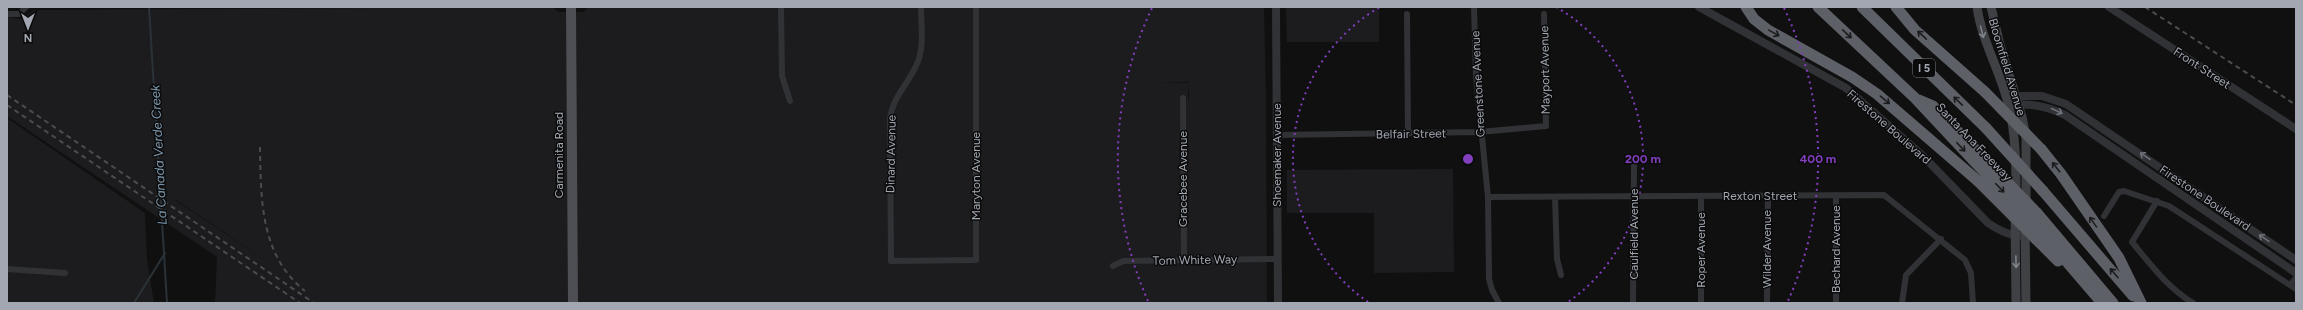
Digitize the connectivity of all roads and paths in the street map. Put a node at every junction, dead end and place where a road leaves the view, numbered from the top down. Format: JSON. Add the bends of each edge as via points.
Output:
{"nodes":[{"id":1,"x":26,"y":7,"type":"edge"},
{"id":2,"x":571,"y":7,"type":"edge"},
{"id":3,"x":781,"y":7,"type":"edge"},
{"id":4,"x":921,"y":7,"type":"edge"},
{"id":5,"x":976,"y":7,"type":"edge"},
{"id":6,"x":1276,"y":7,"type":"edge"},
{"id":7,"x":1474,"y":7,"type":"edge"},
{"id":8,"x":1698,"y":7,"type":"edge"},
{"id":9,"x":1746,"y":7,"type":"edge"},
{"id":10,"x":1818,"y":7,"type":"edge"},
{"id":11,"x":1862,"y":7,"type":"edge"},
{"id":12,"x":1896,"y":7,"type":"edge"},
{"id":13,"x":1977,"y":7,"type":"edge"},
{"id":14,"x":1991,"y":7,"type":"edge"},
{"id":15,"x":2108,"y":7,"type":"edge"},
{"id":16,"x":7,"y":14,"type":"edge"},
{"id":17,"x":1407,"y":14,"type":"dead end"},
{"id":18,"x":1544,"y":14,"type":"dead end"},
{"id":19,"x":2016,"y":95,"type":"junction"},
{"id":20,"x":2006,"y":96,"type":"junction"},
{"id":21,"x":1183,"y":98,"type":"dead end"},
{"id":22,"x":790,"y":101,"type":"dead end"},
{"id":23,"x":2019,"y":104,"type":"junction"},
{"id":24,"x":2009,"y":106,"type":"junction"},
{"id":25,"x":1546,"y":126,"type":"joint"},
{"id":26,"x":2296,"y":129,"type":"edge"},
{"id":27,"x":1480,"y":132,"type":"junction"},
{"id":28,"x":1408,"y":134,"type":"junction"},
{"id":29,"x":1277,"y":135,"type":"junction"},
{"id":30,"x":1977,"y":157,"type":"junction"},
{"id":31,"x":1634,"y":165,"type":"dead end"},
{"id":32,"x":1836,"y":195,"type":"junction"},
{"id":33,"x":1634,"y":196,"type":"junction"},
{"id":34,"x":1701,"y":196,"type":"junction"},
{"id":35,"x":1768,"y":196,"type":"junction"},
{"id":36,"x":1488,"y":197,"type":"junction"},
{"id":37,"x":1556,"y":198,"type":"junction"},
{"id":38,"x":2157,"y":202,"type":"junction"},
{"id":39,"x":2104,"y":216,"type":"dead end"},
{"id":40,"x":2015,"y":236,"type":"junction"},
{"id":41,"x":2025,"y":236,"type":"junction"},
{"id":42,"x":1941,"y":239,"type":"junction"},
{"id":43,"x":1184,"y":259,"type":"junction"},
{"id":44,"x":1278,"y":259,"type":"junction"},
{"id":45,"x":2296,"y":260,"type":"edge"},
{"id":46,"x":891,"y":261,"type":"joint"},
{"id":47,"x":1113,"y":266,"type":"dead end"},
{"id":48,"x":7,"y":269,"type":"edge"},
{"id":49,"x":65,"y":273,"type":"dead end"},
{"id":50,"x":2296,"y":273,"type":"edge"},
{"id":51,"x":1561,"y":275,"type":"dead end"},
{"id":52,"x":2296,"y":278,"type":"edge"},
{"id":53,"x":2290,"y":285,"type":"junction"},
{"id":54,"x":2296,"y":289,"type":"edge"},
{"id":55,"x":2101,"y":302,"type":"edge"},
{"id":56,"x":573,"y":303,"type":"edge"},
{"id":57,"x":1278,"y":303,"type":"edge"},
{"id":58,"x":1499,"y":303,"type":"edge"},
{"id":59,"x":1633,"y":303,"type":"edge"},
{"id":60,"x":1701,"y":303,"type":"edge"},
{"id":61,"x":1767,"y":303,"type":"edge"},
{"id":62,"x":1836,"y":303,"type":"edge"},
{"id":63,"x":1902,"y":303,"type":"edge"},
{"id":64,"x":1973,"y":303,"type":"edge"},
{"id":65,"x":2016,"y":303,"type":"edge"},
{"id":66,"x":2026,"y":303,"type":"edge"},
{"id":67,"x":2113,"y":303,"type":"edge"},
{"id":68,"x":2140,"y":303,"type":"edge"},
{"id":69,"x":2192,"y":303,"type":"edge"}],
"edges":[{"from":1,"to":16,"type":"street","via":[[19,14]]},
{"from":2,"to":56,"type":"main road","name":"Carmenita Road"},
{"from":3,"to":22,"type":"street","via":[[782,76]]},
{"from":4,"to":46,"type":"street","name":"Dinard Avenue","via":[[919,58],[894,102],[890,119]]},
{"from":5,"to":46,"type":"street","name":"Maryton Avenue","via":[[976,260]]},
{"from":6,"to":29,"type":"street","name":"Shoemaker Avenue"},
{"from":7,"to":27,"type":"street","name":"Greenstone Avenue"},
{"from":8,"to":40,"type":"street","name":"Firestone Boulevard","via":[[1846,88],[1922,156],[1988,223],[1999,231]]},
{"from":9,"to":55,"type":"highway","one_way":true,"bridge":true,"via":[[1754,19],[1768,30],[1852,77],[1877,94],[1978,181]]},
{"from":10,"to":30,"type":"highway","name":"Santa Ana Freeway","number":"I 5","one_way":true},
{"from":68,"to":11,"type":"highway","name":"Santa Ana Freeway","number":"I 5","one_way":true,"bridge":true,"via":[[1986,128]]},
{"from":68,"to":12,"type":"highway","one_way":true,"bridge":true,"via":[[2119,258],[2041,149],[1985,92],[1915,30]]},
{"from":13,"to":20,"type":"main road","name":"Bloomfield Avenue","one_way":true,"via":[[1982,33]]},
{"from":14,"to":19,"type":"main road","name":"Bloomfield Avenue"},
{"from":15,"to":26,"type":"street","name":"Front Street"},
{"from":17,"to":28,"type":"street"},
{"from":18,"to":25,"type":"street","name":"Mayport Avenue"},
{"from":19,"to":20,"type":"street","name":"Firestone Boulevard"},
{"from":19,"to":23,"type":"main road","name":"Bloomfield Avenue"},
{"from":45,"to":19,"type":"street","name":"Firestone Boulevard","one_way":true,"via":[[2084,114],[2054,99]]},
{"from":20,"to":24,"type":"main road","name":"Bloomfield Avenue"},
{"from":21,"to":43,"type":"street","name":"Gracebee Avenue"},
{"from":23,"to":24,"type":"street","name":"Firestone Boulevard"},
{"from":23,"to":41,"type":"main road","name":"Bloomfield Avenue","via":[[2026,137]]},
{"from":23,"to":50,"type":"street","name":"Firestone Boulevard","one_way":true,"via":[[2052,108],[2065,115]]},
{"from":24,"to":40,"type":"main road","name":"Bloomfield Avenue","via":[[2014,135]]},
{"from":25,"to":27,"type":"street","name":"Belfair Street"},
{"from":27,"to":28,"type":"street","name":"Belfair Street"},
{"from":27,"to":36,"type":"street","name":"Greenstone Avenue"},
{"from":28,"to":29,"type":"street","name":"Belfair Street"},
{"from":29,"to":44,"type":"street","name":"Shoemaker Avenue"},
{"from":30,"to":55,"type":"highway","name":"Santa Ana Freeway","number":"I 5","one_way":true,"bridge":true},
{"from":30,"to":67,"type":"highway","bridge":true,"via":[[2037,213]]},
{"from":31,"to":33,"type":"street","name":"Caulfield Avenue"},
{"from":32,"to":35,"type":"street","name":"Rexton Street"},
{"from":32,"to":42,"type":"street","name":"Rexton Street","via":[[1884,195]]},
{"from":32,"to":62,"type":"street","name":"Bechard Avenue"},
{"from":33,"to":34,"type":"street","name":"Rexton Street"},
{"from":33,"to":37,"type":"street","name":"Rexton Street"},
{"from":33,"to":59,"type":"street","name":"Caulfield Avenue"},
{"from":34,"to":35,"type":"street","name":"Rexton Street"},
{"from":34,"to":60,"type":"street","name":"Roper Avenue"},
{"from":35,"to":61,"type":"street","name":"Wilder Avenue"},
{"from":36,"to":37,"type":"street","name":"Rexton Street"},
{"from":36,"to":58,"type":"street","name":"Greenstone Avenue","via":[[1489,279]]},
{"from":37,"to":51,"type":"street","via":[[1557,259]]},
{"from":38,"to":39,"type":"street","via":[[2124,191],[2119,192]]},
{"from":38,"to":53,"type":"street","via":[[2169,206]]},
{"from":38,"to":69,"type":"street","via":[[2132,242],[2162,279]]},
{"from":40,"to":41,"type":"street","name":"Firestone Boulevard"},
{"from":40,"to":65,"type":"main road","name":"Bloomfield Avenue","one_way":true},
{"from":41,"to":66,"type":"main road","name":"Bloomfield Avenue"},
{"from":42,"to":63,"type":"street","via":[[1906,275]]},
{"from":42,"to":64,"type":"street","name":"Rexton Street","via":[[1965,260],[1971,273]]},
{"from":43,"to":44,"type":"street","name":"Tom White Way"},
{"from":43,"to":47,"type":"street","name":"Tom White Way","via":[[1123,261]]},
{"from":44,"to":57,"type":"street","name":"Shoemaker Avenue"},
{"from":48,"to":49,"type":"street"},
{"from":52,"to":53,"type":"street"},
{"from":53,"to":54,"type":"street"}]}
